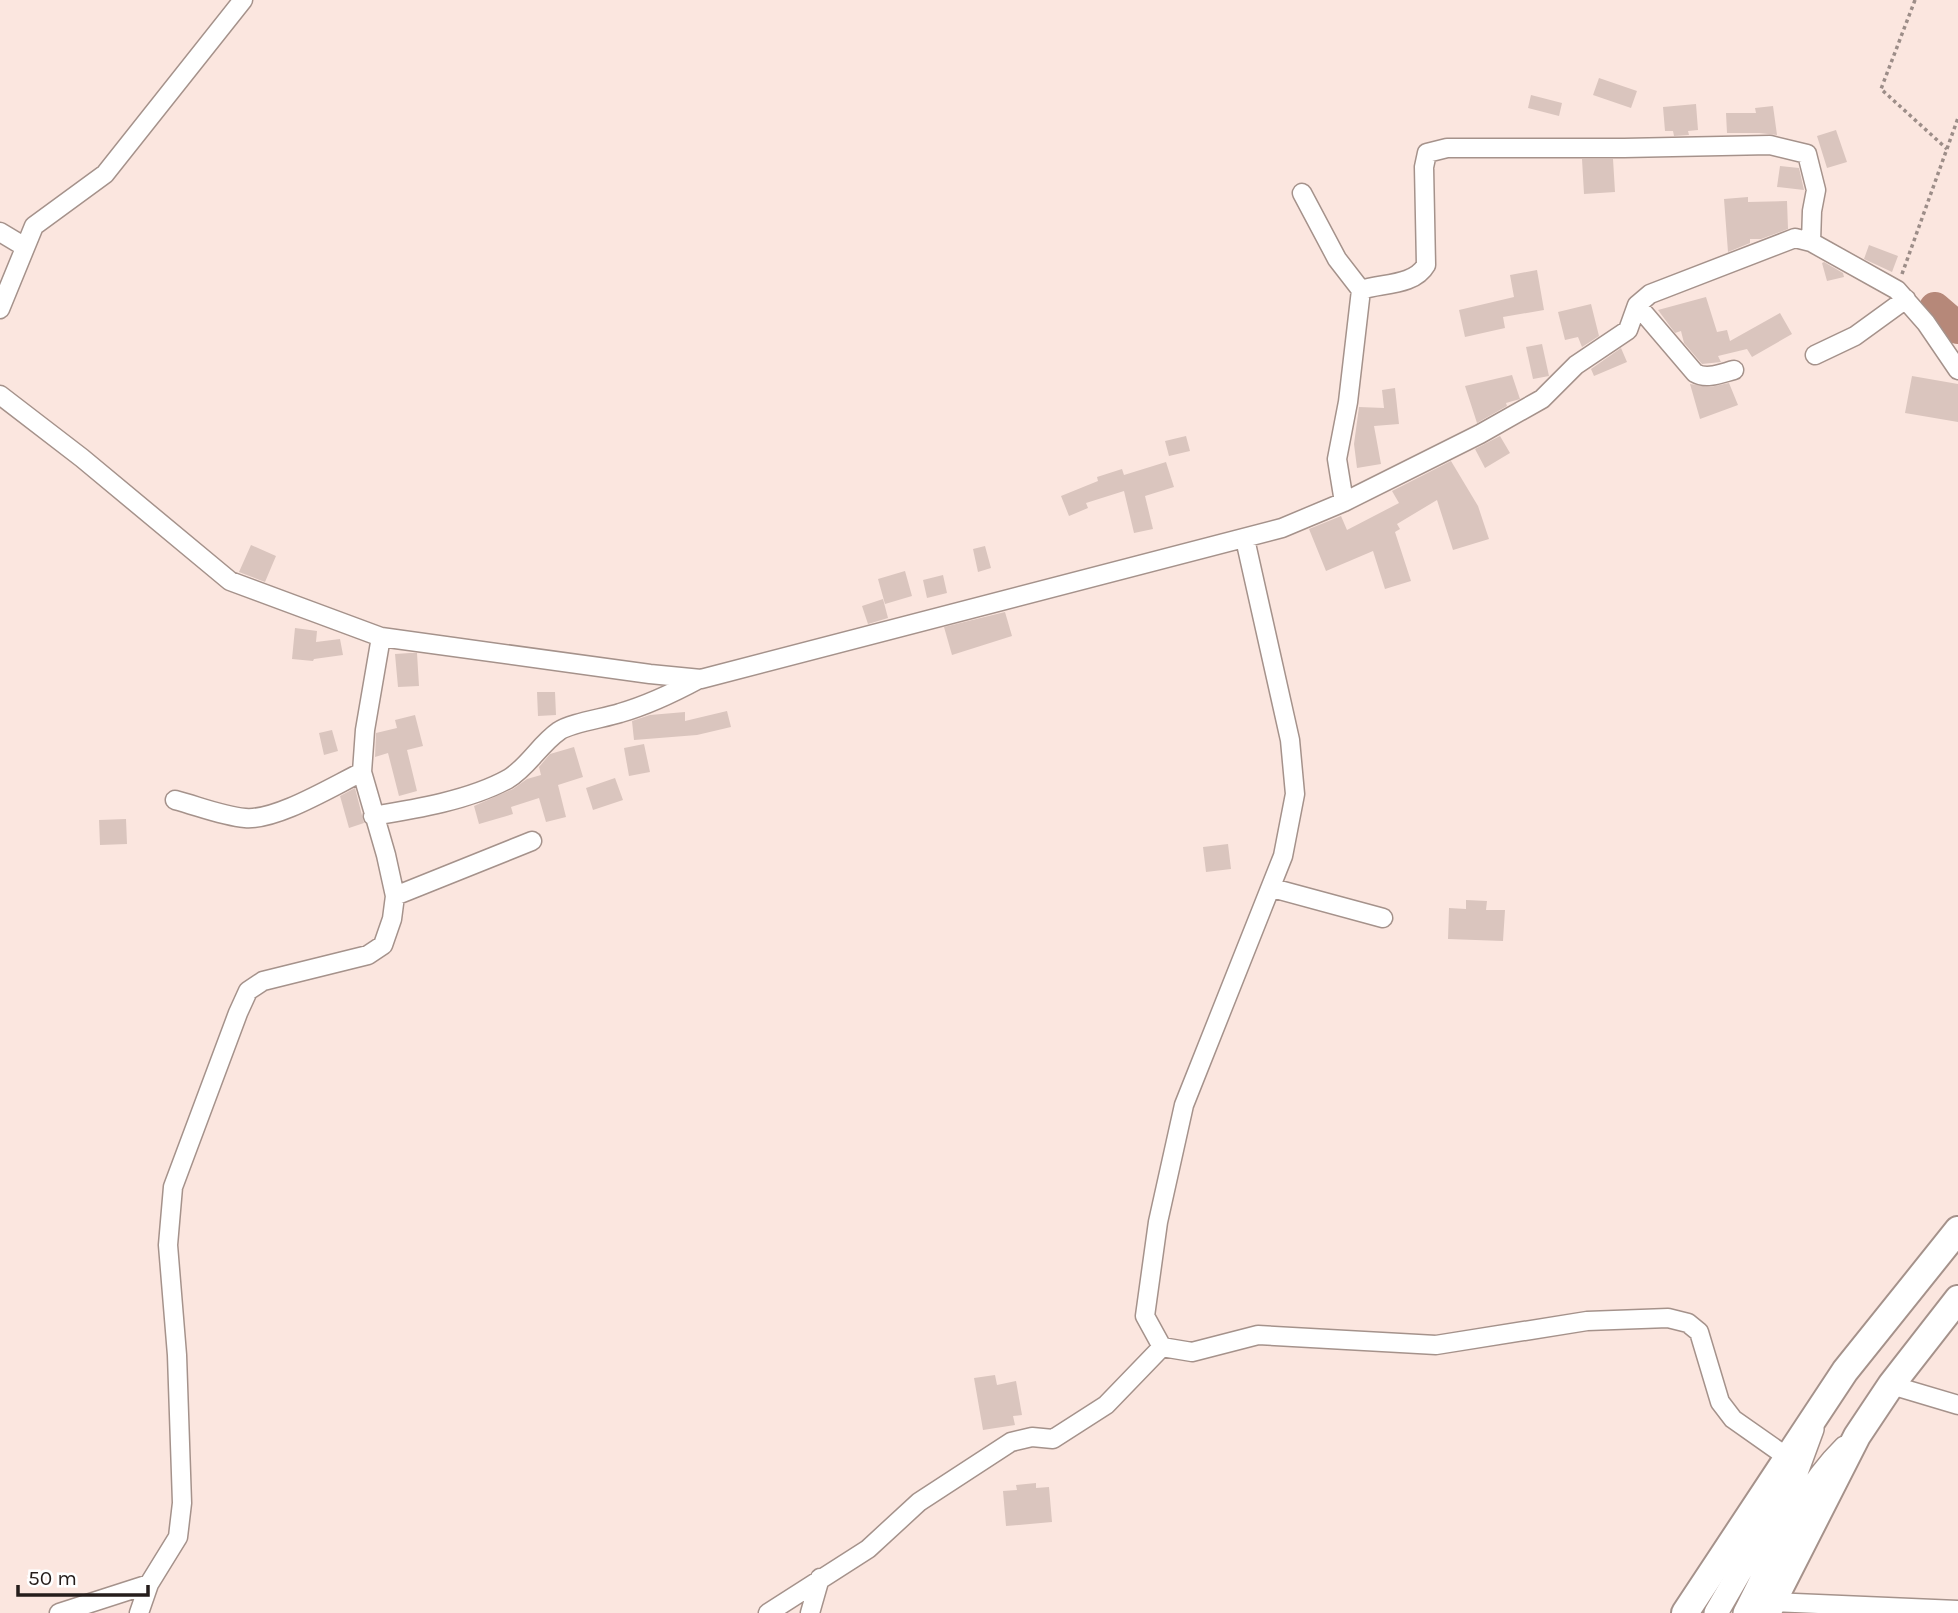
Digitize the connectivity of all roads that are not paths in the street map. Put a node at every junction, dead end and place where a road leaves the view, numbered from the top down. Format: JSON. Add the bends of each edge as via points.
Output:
{"nodes":[{"id":1,"x":243,"y":0,"type":"edge"},
{"id":2,"x":1302,"y":193,"type":"dead end"},
{"id":3,"x":0,"y":232,"type":"edge"},
{"id":4,"x":1811,"y":242,"type":"junction"},
{"id":5,"x":25,"y":247,"type":"junction"},
{"id":6,"x":1361,"y":290,"type":"junction"},
{"id":7,"x":1901,"y":295,"type":"junction"},
{"id":8,"x":1637,"y":305,"type":"junction"},
{"id":9,"x":0,"y":309,"type":"edge"},
{"id":10,"x":1815,"y":355,"type":"dead end"},
{"id":11,"x":1734,"y":370,"type":"dead end"},
{"id":12,"x":1958,"y":370,"type":"edge"},
{"id":13,"x":0,"y":395,"type":"edge"},
{"id":14,"x":1344,"y":502,"type":"junction"},
{"id":15,"x":1245,"y":538,"type":"junction"},
{"id":16,"x":381,"y":637,"type":"junction"},
{"id":17,"x":701,"y":679,"type":"junction"},
{"id":18,"x":362,"y":772,"type":"junction"},
{"id":19,"x":175,"y":800,"type":"dead end"},
{"id":20,"x":373,"y":816,"type":"junction"},
{"id":21,"x":532,"y":841,"type":"dead end"},
{"id":22,"x":1272,"y":888,"type":"junction"},
{"id":23,"x":395,"y":896,"type":"junction"},
{"id":24,"x":1383,"y":918,"type":"dead end"},
{"id":25,"x":1958,"y":1230,"type":"edge"},
{"id":26,"x":1958,"y":1299,"type":"edge"},
{"id":27,"x":1162,"y":1347,"type":"junction"},
{"id":28,"x":1891,"y":1385,"type":"junction"},
{"id":29,"x":1958,"y":1405,"type":"edge"},
{"id":30,"x":1819,"y":1410,"type":"junction"},
{"id":31,"x":1857,"y":1436,"type":"junction"},
{"id":32,"x":1787,"y":1457,"type":"junction"},
{"id":33,"x":1786,"y":1514,"type":"junction"},
{"id":34,"x":820,"y":1578,"type":"junction"},
{"id":35,"x":149,"y":1584,"type":"junction"},
{"id":36,"x":1770,"y":1607,"type":"edge"},
{"id":37,"x":1958,"y":1610,"type":"edge"},
{"id":38,"x":59,"y":1613,"type":"edge"},
{"id":39,"x":139,"y":1613,"type":"edge"},
{"id":40,"x":768,"y":1613,"type":"edge"},
{"id":41,"x":810,"y":1613,"type":"edge"},
{"id":42,"x":1685,"y":1613,"type":"edge"},
{"id":43,"x":1716,"y":1613,"type":"edge"},
{"id":44,"x":1745,"y":1613,"type":"edge"}],
"edges":[{"from":1,"to":5,"type":"street","via":[[105,174],[34,226]]},
{"from":2,"to":6,"type":"street","via":[[1337,259]]},
{"from":3,"to":5,"type":"street"},
{"from":4,"to":6,"type":"street","via":[[1816,190],[1807,154],[1770,145],[1447,148],[1427,153],[1424,167],[1426,265],[1420,275]]},
{"from":4,"to":7,"type":"street"},
{"from":4,"to":8,"type":"street","via":[[1795,238],[1650,294]]},
{"from":5,"to":9,"type":"street"},
{"from":6,"to":14,"type":"street","via":[[1337,459]]},
{"from":7,"to":10,"type":"street","via":[[1855,336]]},
{"from":7,"to":12,"type":"street"},
{"from":8,"to":11,"type":"street","via":[[1695,373],[1709,376]]},
{"from":8,"to":14,"type":"street","via":[[1628,330],[1576,365],[1542,399]]},
{"from":13,"to":16,"type":"street","via":[[230,581]]},
{"from":14,"to":15,"type":"street"},
{"from":15,"to":17,"type":"street"},
{"from":15,"to":22,"type":"street","via":[[1290,740],[1295,794]]},
{"from":16,"to":17,"type":"street"},
{"from":16,"to":18,"type":"street"},
{"from":17,"to":20,"type":"street","via":[[658,700],[560,730],[508,779],[445,802]]},
{"from":18,"to":19,"type":"street","via":[[261,818]]},
{"from":18,"to":20,"type":"street"},
{"from":20,"to":23,"type":"street"},
{"from":21,"to":23,"type":"street"},
{"from":22,"to":24,"type":"street"},
{"from":22,"to":27,"type":"street","via":[[1184,1105],[1158,1222],[1145,1316]]},
{"from":23,"to":35,"type":"street","via":[[383,945],[376,950],[262,981],[248,991],[173,1187],[168,1245],[182,1503],[178,1537]]},
{"from":25,"to":30,"type":"highway"},
{"from":26,"to":28,"type":"highway"},
{"from":27,"to":32,"type":"street","via":[[1192,1352],[1258,1335],[1436,1345],[1587,1321],[1668,1318],[1688,1323],[1699,1332],[1720,1402],[1733,1419]]},
{"from":27,"to":34,"type":"street","via":[[1105,1405],[1053,1439],[1011,1442],[919,1502],[867,1549]]},
{"from":28,"to":29,"type":"street"},
{"from":28,"to":31,"type":"highway"},
{"from":30,"to":32,"type":"highway"},
{"from":30,"to":33,"type":"main road"},
{"from":31,"to":33,"type":"main road"},
{"from":31,"to":36,"type":"highway"},
{"from":32,"to":42,"type":"highway"},
{"from":33,"to":43,"type":"main road"},
{"from":33,"to":44,"type":"main road"},
{"from":34,"to":40,"type":"street"},
{"from":34,"to":41,"type":"street"},
{"from":35,"to":38,"type":"street"},
{"from":35,"to":39,"type":"street"},
{"from":36,"to":37,"type":"street"}]}
